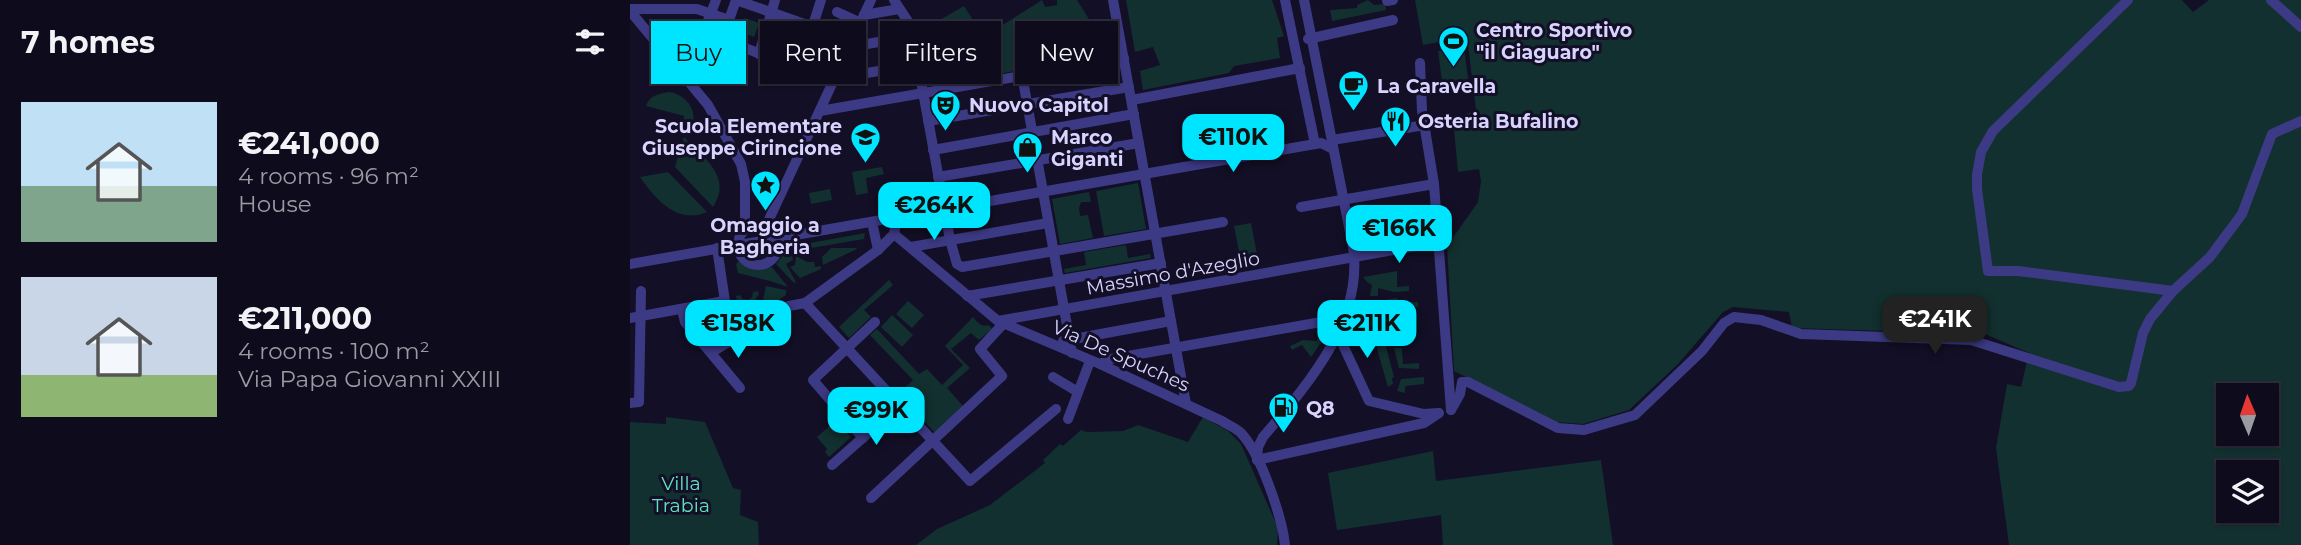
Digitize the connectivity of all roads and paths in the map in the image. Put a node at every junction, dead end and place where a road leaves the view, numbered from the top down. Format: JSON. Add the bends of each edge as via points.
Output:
{"nodes":[{"id":1,"x":716,"y":0,"type":"edge"},
{"id":2,"x":775,"y":0,"type":"edge"},
{"id":3,"x":821,"y":0,"type":"edge"},
{"id":4,"x":871,"y":0,"type":"edge"},
{"id":5,"x":1113,"y":0,"type":"edge"},
{"id":6,"x":1285,"y":0,"type":"edge"},
{"id":7,"x":1304,"y":0,"type":"edge"},
{"id":8,"x":1393,"y":0,"type":"edge"},
{"id":9,"x":2128,"y":0,"type":"edge"},
{"id":10,"x":2271,"y":0,"type":"edge"},
{"id":11,"x":1387,"y":1,"type":"edge"},
{"id":12,"x":897,"y":4,"type":"edge"},
{"id":13,"x":772,"y":12,"type":"junction"},
{"id":14,"x":837,"y":12,"type":"dead end"},
{"id":15,"x":711,"y":13,"type":"junction"},
{"id":16,"x":631,"y":14,"type":"edge"},
{"id":17,"x":862,"y":19,"type":"junction"},
{"id":18,"x":729,"y":20,"type":"junction"},
{"id":19,"x":1393,"y":20,"type":"dead end"},
{"id":20,"x":708,"y":21,"type":"edge"},
{"id":21,"x":797,"y":21,"type":"edge"},
{"id":22,"x":815,"y":21,"type":"edge"},
{"id":23,"x":908,"y":21,"type":"edge"},
{"id":24,"x":2301,"y":27,"type":"edge"},
{"id":25,"x":1311,"y":38,"type":"junction"},
{"id":26,"x":651,"y":39,"type":"edge"},
{"id":27,"x":1295,"y":42,"type":"junction"},
{"id":28,"x":759,"y":54,"type":"joint"},
{"id":29,"x":1124,"y":58,"type":"junction"},
{"id":30,"x":1118,"y":59,"type":"edge"},
{"id":31,"x":1420,"y":62,"type":"dead end"},
{"id":32,"x":1300,"y":68,"type":"junction"},
{"id":33,"x":1015,"y":76,"type":"edge"},
{"id":34,"x":689,"y":84,"type":"edge"},
{"id":35,"x":832,"y":84,"type":"edge"},
{"id":36,"x":921,"y":84,"type":"edge"},
{"id":37,"x":1024,"y":84,"type":"edge"},
{"id":38,"x":1129,"y":87,"type":"junction"},
{"id":39,"x":923,"y":93,"type":"junction"},
{"id":40,"x":1132,"y":100,"type":"junction"},
{"id":41,"x":1027,"y":105,"type":"junction"},
{"id":42,"x":820,"y":111,"type":"junction"},
{"id":43,"x":1134,"y":114,"type":"junction"},
{"id":44,"x":928,"y":121,"type":"junction"},
{"id":45,"x":2301,"y":121,"type":"edge"},
{"id":46,"x":1310,"y":122,"type":"junction"},
{"id":47,"x":1425,"y":125,"type":"junction"},
{"id":48,"x":1032,"y":132,"type":"junction"},
{"id":49,"x":1332,"y":142,"type":"junction"},
{"id":50,"x":1139,"y":143,"type":"junction"},
{"id":51,"x":1315,"y":144,"type":"junction"},
{"id":52,"x":933,"y":150,"type":"junction"},
{"id":53,"x":1037,"y":160,"type":"junction"},
{"id":54,"x":1145,"y":174,"type":"junction"},
{"id":55,"x":938,"y":177,"type":"junction"},
{"id":56,"x":1434,"y":184,"type":"junction"},
{"id":57,"x":1042,"y":192,"type":"junction"},
{"id":58,"x":1343,"y":201,"type":"junction"},
{"id":59,"x":1301,"y":207,"type":"dead end"},
{"id":60,"x":945,"y":209,"type":"junction"},
{"id":61,"x":897,"y":218,"type":"junction"},
{"id":62,"x":872,"y":222,"type":"junction"},
{"id":63,"x":1223,"y":222,"type":"dead end"},
{"id":64,"x":1048,"y":223,"type":"junction"},
{"id":65,"x":766,"y":226,"type":"junction"},
{"id":66,"x":745,"y":228,"type":"junction"},
{"id":67,"x":894,"y":234,"type":"junction"},
{"id":68,"x":1156,"y":234,"type":"junction"},
{"id":69,"x":778,"y":239,"type":"junction"},
{"id":70,"x":950,"y":240,"type":"junction"},
{"id":71,"x":1438,"y":242,"type":"junction"},
{"id":72,"x":737,"y":245,"type":"junction"},
{"id":73,"x":911,"y":247,"type":"junction"},
{"id":74,"x":715,"y":249,"type":"junction"},
{"id":75,"x":878,"y":250,"type":"junction"},
{"id":76,"x":1053,"y":251,"type":"junction"},
{"id":77,"x":1355,"y":258,"type":"junction"},
{"id":78,"x":1161,"y":263,"type":"junction"},
{"id":79,"x":630,"y":264,"type":"edge"},
{"id":80,"x":1058,"y":281,"type":"junction"},
{"id":81,"x":2173,"y":290,"type":"junction"},
{"id":82,"x":641,"y":291,"type":"dead end"},
{"id":83,"x":1166,"y":292,"type":"junction"},
{"id":84,"x":967,"y":296,"type":"junction"},
{"id":85,"x":724,"y":302,"type":"junction"},
{"id":86,"x":805,"y":303,"type":"junction"},
{"id":87,"x":682,"y":310,"type":"junction"},
{"id":88,"x":1063,"y":310,"type":"junction"},
{"id":89,"x":642,"y":316,"type":"junction"},
{"id":90,"x":630,"y":318,"type":"edge"},
{"id":91,"x":1344,"y":318,"type":"junction"},
{"id":92,"x":1171,"y":321,"type":"junction"},
{"id":93,"x":875,"y":322,"type":"dead end"},
{"id":94,"x":1001,"y":322,"type":"junction"},
{"id":95,"x":1068,"y":338,"type":"junction"},
{"id":96,"x":1337,"y":338,"type":"junction"},
{"id":97,"x":734,"y":339,"type":"junction"},
{"id":98,"x":1054,"y":345,"type":"junction"},
{"id":99,"x":848,"y":347,"type":"junction"},
{"id":100,"x":1175,"y":348,"type":"junction"},
{"id":101,"x":635,"y":352,"type":"edge"},
{"id":102,"x":712,"y":352,"type":"junction"},
{"id":103,"x":1072,"y":353,"type":"junction"},
{"id":104,"x":1095,"y":362,"type":"junction"},
{"id":105,"x":635,"y":377,"type":"edge"},
{"id":106,"x":1053,"y":377,"type":"dead end"},
{"id":107,"x":740,"y":388,"type":"dead end"},
{"id":108,"x":1078,"y":392,"type":"junction"},
{"id":109,"x":634,"y":403,"type":"edge"},
{"id":110,"x":1186,"y":404,"type":"junction"},
{"id":111,"x":900,"y":405,"type":"junction"},
{"id":112,"x":1056,"y":409,"type":"dead end"},
{"id":113,"x":1451,"y":410,"type":"junction"},
{"id":114,"x":1439,"y":413,"type":"junction"},
{"id":115,"x":1068,"y":419,"type":"dead end"},
{"id":116,"x":1242,"y":435,"type":"junction"},
{"id":117,"x":1263,"y":437,"type":"junction"},
{"id":118,"x":863,"y":438,"type":"junction"},
{"id":119,"x":933,"y":441,"type":"junction"},
{"id":120,"x":1257,"y":460,"type":"junction"},
{"id":121,"x":832,"y":465,"type":"dead end"},
{"id":122,"x":871,"y":498,"type":"dead end"},
{"id":123,"x":1285,"y":545,"type":"edge"}],
"edges":[{"from":1,"to":15,"type":"street"},
{"from":2,"to":13,"type":"street"},
{"from":3,"to":22,"type":"street"},
{"from":4,"to":17,"type":"street"},
{"from":5,"to":29,"type":"street"},
{"from":6,"to":27,"type":"street"},
{"from":7,"to":25,"type":"street"},
{"from":8,"to":11,"type":"street"},
{"from":9,"to":81,"type":"street","via":[[1993,131],[1981,152],[1977,189],[1988,271]]},
{"from":10,"to":24,"type":"street"},
{"from":12,"to":17,"type":"street"},
{"from":12,"to":23,"type":"street"},
{"from":13,"to":18,"type":"street","via":[[736,0]]},
{"from":13,"to":21,"type":"street"},
{"from":13,"to":28,"type":"street"},
{"from":14,"to":17,"type":"street"},
{"from":15,"to":16,"type":"street","via":[[697,9]]},
{"from":15,"to":18,"type":"street"},
{"from":15,"to":20,"type":"street"},
{"from":16,"to":26,"type":"street"},
{"from":18,"to":28,"type":"street","via":[[722,39]]},
{"from":19,"to":25,"type":"street"},
{"from":25,"to":27,"type":"street"},
{"from":25,"to":49,"type":"street"},
{"from":27,"to":32,"type":"street"},
{"from":29,"to":30,"type":"street"},
{"from":29,"to":38,"type":"street"},
{"from":31,"to":47,"type":"street"},
{"from":32,"to":40,"type":"street"},
{"from":32,"to":46,"type":"street"},
{"from":33,"to":39,"type":"street"},
{"from":34,"to":66,"type":"street","via":[[708,105],[740,164],[745,182]]},
{"from":35,"to":42,"type":"street"},
{"from":36,"to":39,"type":"street"},
{"from":37,"to":41,"type":"street"},
{"from":38,"to":40,"type":"street"},
{"from":38,"to":41,"type":"street"},
{"from":39,"to":42,"type":"street"},
{"from":39,"to":44,"type":"street"},
{"from":40,"to":43,"type":"street"},
{"from":41,"to":44,"type":"street"},
{"from":41,"to":48,"type":"street"},
{"from":42,"to":65,"type":"street"},
{"from":43,"to":48,"type":"street"},
{"from":43,"to":50,"type":"street"},
{"from":44,"to":52,"type":"street"},
{"from":45,"to":81,"type":"street","via":[[2272,134],[2242,214],[2210,257]]},
{"from":46,"to":49,"type":"street"},
{"from":46,"to":51,"type":"street"},
{"from":47,"to":49,"type":"street"},
{"from":47,"to":56,"type":"street"},
{"from":48,"to":52,"type":"street"},
{"from":48,"to":53,"type":"street"},
{"from":49,"to":51,"type":"street"},
{"from":49,"to":58,"type":"street"},
{"from":50,"to":53,"type":"street"},
{"from":50,"to":54,"type":"street"},
{"from":51,"to":54,"type":"street"},
{"from":52,"to":55,"type":"street"},
{"from":53,"to":55,"type":"street"},
{"from":53,"to":57,"type":"street"},
{"from":54,"to":57,"type":"street"},
{"from":54,"to":68,"type":"street"},
{"from":55,"to":60,"type":"street"},
{"from":56,"to":58,"type":"street"},
{"from":56,"to":71,"type":"street"},
{"from":57,"to":60,"type":"street"},
{"from":57,"to":64,"type":"street"},
{"from":58,"to":59,"type":"street"},
{"from":58,"to":77,"type":"street"},
{"from":60,"to":61,"type":"street"},
{"from":60,"to":70,"type":"street"},
{"from":61,"to":62,"type":"street"},
{"from":61,"to":67,"type":"street"},
{"from":62,"to":69,"type":"street"},
{"from":62,"to":75,"type":"street"},
{"from":63,"to":68,"type":"street"},
{"from":64,"to":70,"type":"street"},
{"from":64,"to":76,"type":"street"},
{"from":65,"to":66,"type":"street"},
{"from":65,"to":69,"type":"street"},
{"from":66,"to":72,"type":"street"},
{"from":67,"to":73,"type":"street","name":"Via De Spuches"},
{"from":67,"to":75,"type":"street"},
{"from":68,"to":76,"type":"street"},
{"from":68,"to":78,"type":"street"},
{"from":69,"to":72,"type":"street"},
{"from":69,"to":72,"type":"street","via":[[777,252],[763,264],[744,259]]},
{"from":70,"to":73,"type":"street"},
{"from":70,"to":76,"type":"street","via":[[962,267]]},
{"from":71,"to":77,"type":"street","name":"Massimo d'Azeglio"},
{"from":71,"to":113,"type":"street"},
{"from":72,"to":74,"type":"street"},
{"from":73,"to":84,"type":"street","name":"Via De Spuches"},
{"from":74,"to":79,"type":"street"},
{"from":74,"to":85,"type":"street"},
{"from":75,"to":86,"type":"street"},
{"from":76,"to":80,"type":"street"},
{"from":77,"to":83,"type":"street","name":"Massimo d'Azeglio"},
{"from":77,"to":91,"type":"street"},
{"from":78,"to":80,"type":"street"},
{"from":78,"to":83,"type":"street"},
{"from":80,"to":84,"type":"street"},
{"from":80,"to":88,"type":"street"},
{"from":81,"to":113,"type":"street","via":[[2146,326],[2131,383],[2124,387],[1971,340],[1801,334],[1740,317],[1729,318],[1677,377],[1631,418],[1566,430],[1468,382],[1462,382]]},
{"from":82,"to":89,"type":"street"},
{"from":83,"to":88,"type":"street","name":"Massimo d'Azeglio"},
{"from":83,"to":92,"type":"street"},
{"from":84,"to":94,"type":"street","name":"Via De Spuches"},
{"from":85,"to":87,"type":"street"},
{"from":85,"to":97,"type":"street"},
{"from":86,"to":97,"type":"street","via":[[789,306]]},
{"from":86,"to":99,"type":"street"},
{"from":87,"to":89,"type":"street"},
{"from":87,"to":102,"type":"street","via":[[685,322]]},
{"from":88,"to":94,"type":"street","name":"Massimo d'Azeglio"},
{"from":88,"to":95,"type":"street"},
{"from":89,"to":90,"type":"street"},
{"from":89,"to":101,"type":"street"},
{"from":91,"to":96,"type":"street"},
{"from":91,"to":100,"type":"street"},
{"from":92,"to":95,"type":"street"},
{"from":92,"to":100,"type":"street"},
{"from":93,"to":99,"type":"street"},
{"from":94,"to":98,"type":"street","name":"Via De Spuches"},
{"from":94,"to":119,"type":"street","via":[[980,349],[1002,376]]},
{"from":95,"to":98,"type":"street"},
{"from":95,"to":103,"type":"street"},
{"from":96,"to":114,"type":"street","via":[[1369,401],[1424,414]]},
{"from":96,"to":117,"type":"street"},
{"from":97,"to":102,"type":"street"},
{"from":98,"to":103,"type":"street","name":"Via De Spuches"},
{"from":99,"to":111,"type":"street"},
{"from":99,"to":118,"type":"street","via":[[813,380]]},
{"from":100,"to":104,"type":"street"},
{"from":100,"to":110,"type":"street"},
{"from":101,"to":105,"type":"street"},
{"from":102,"to":107,"type":"street"},
{"from":103,"to":104,"type":"street","name":"Via De Spuches"},
{"from":104,"to":108,"type":"street"},
{"from":104,"to":110,"type":"street","name":"Via De Spuches"},
{"from":105,"to":109,"type":"street"},
{"from":106,"to":108,"type":"street"},
{"from":108,"to":115,"type":"street"},
{"from":110,"to":116,"type":"street","name":"Via De Spuches"},
{"from":111,"to":118,"type":"street"},
{"from":111,"to":119,"type":"street"},
{"from":112,"to":119,"type":"street","via":[[970,481]]},
{"from":113,"to":114,"type":"street"},
{"from":114,"to":120,"type":"street","via":[[1424,423]]},
{"from":116,"to":117,"type":"street"},
{"from":116,"to":120,"type":"street","name":"Via De Spuches"},
{"from":117,"to":120,"type":"street"},
{"from":118,"to":121,"type":"street"},
{"from":119,"to":122,"type":"street"},
{"from":120,"to":123,"type":"street","name":"Via De Spuches","via":[[1283,527]]}]}
